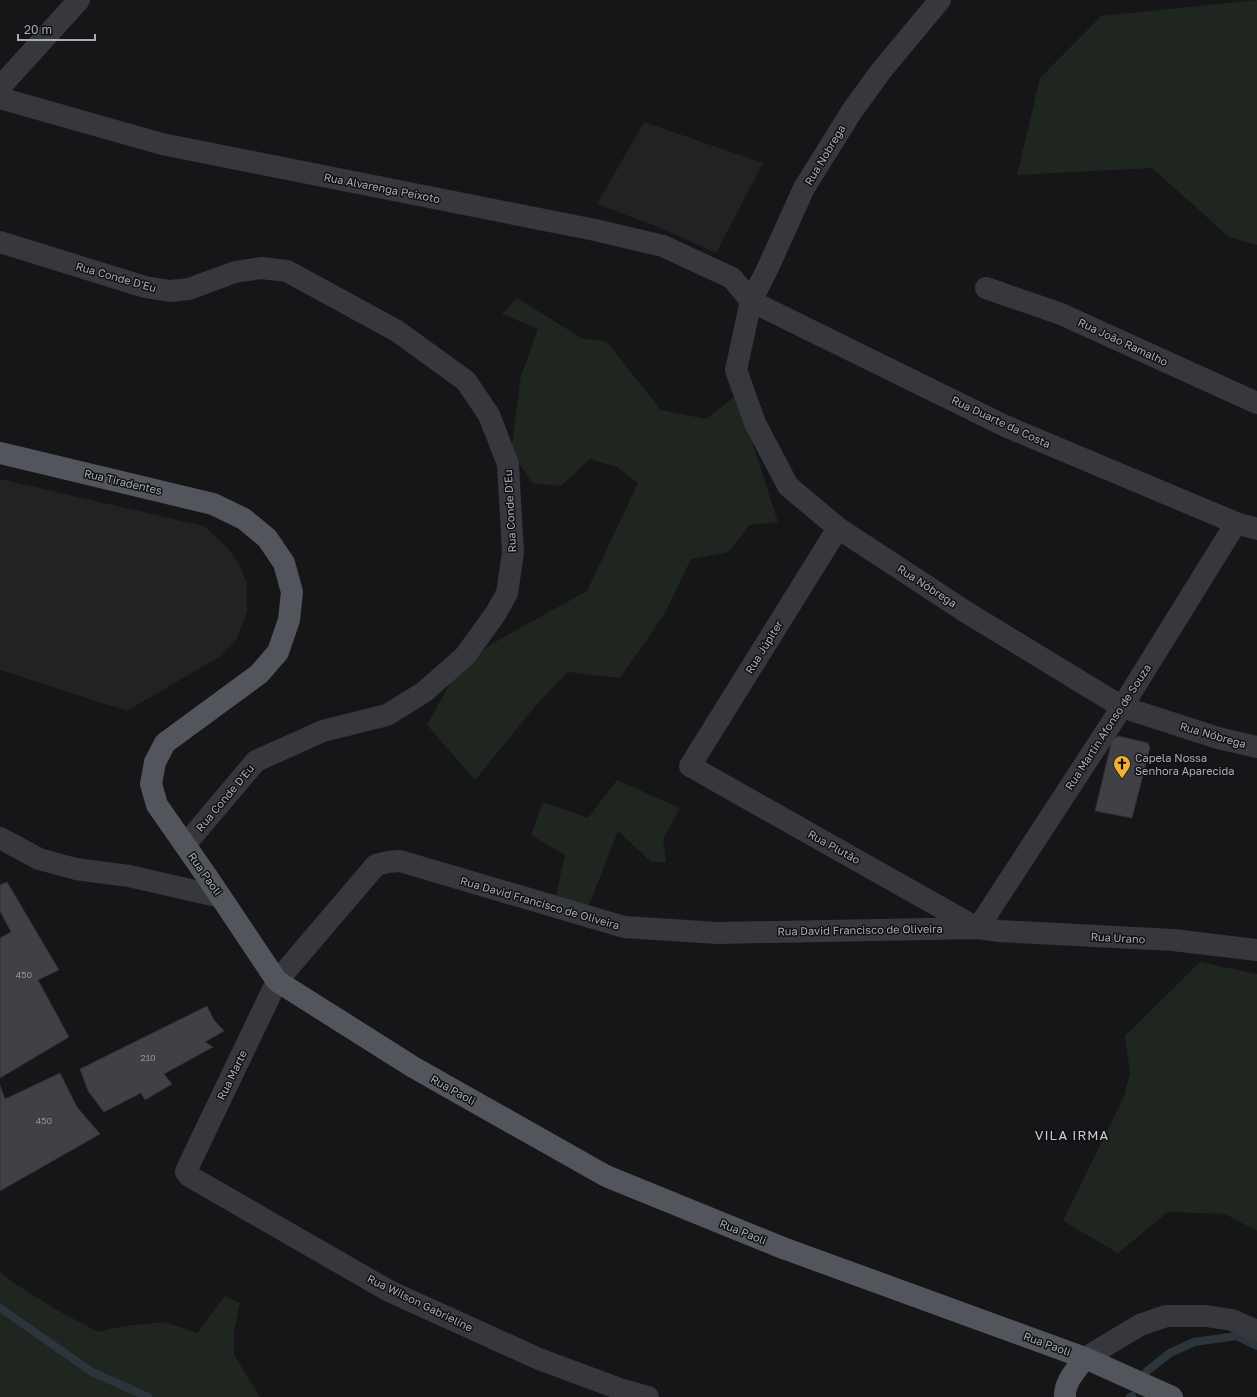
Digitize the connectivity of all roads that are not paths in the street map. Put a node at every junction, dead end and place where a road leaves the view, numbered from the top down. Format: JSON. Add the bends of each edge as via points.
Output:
{"nodes":[{"id":1,"x":79,"y":0,"type":"edge"},
{"id":2,"x":940,"y":0,"type":"edge"},
{"id":3,"x":0,"y":87,"type":"edge"},
{"id":4,"x":0,"y":98,"type":"edge"},
{"id":5,"x":0,"y":242,"type":"edge"},
{"id":6,"x":986,"y":288,"type":"dead end"},
{"id":7,"x":751,"y":301,"type":"junction"},
{"id":8,"x":1257,"y":403,"type":"edge"},
{"id":9,"x":0,"y":453,"type":"edge"},
{"id":10,"x":244,"y":519,"type":"joint"},
{"id":11,"x":1236,"y":523,"type":"junction"},
{"id":12,"x":838,"y":528,"type":"junction"},
{"id":13,"x":1257,"y":529,"type":"edge"},
{"id":14,"x":1122,"y":707,"type":"junction"},
{"id":15,"x":1257,"y":747,"type":"edge"},
{"id":16,"x":690,"y":766,"type":"joint"},
{"id":17,"x":0,"y":838,"type":"edge"},
{"id":18,"x":186,"y":845,"type":"junction"},
{"id":19,"x":221,"y":897,"type":"junction"},
{"id":20,"x":978,"y":928,"type":"junction"},
{"id":21,"x":1257,"y":950,"type":"edge"},
{"id":22,"x":277,"y":981,"type":"junction"},
{"id":23,"x":187,"y":1169,"type":"joint"},
{"id":24,"x":1257,"y":1331,"type":"edge"},
{"id":25,"x":1085,"y":1358,"type":"junction"},
{"id":26,"x":1065,"y":1395,"type":"edge"},
{"id":27,"x":1167,"y":1396,"type":"edge"},
{"id":28,"x":648,"y":1397,"type":"edge"}],
"edges":[{"from":1,"to":3,"type":"street"},
{"from":2,"to":7,"type":"street","name":"Rua Nobrega","via":[[881,71],[852,111],[804,188]]},
{"from":4,"to":7,"type":"street","name":"Rua Alvarenga Peixoto","via":[[162,144],[587,228],[663,246],[732,278]]},
{"from":5,"to":18,"type":"street","name":"Rua Conde D'Eu","via":[[145,287],[170,292],[189,289],[235,272],[261,268],[287,272],[396,331],[466,381],[490,416],[508,464],[513,553],[507,593],[465,656],[424,692],[388,715],[323,731],[256,761]]},
{"from":6,"to":8,"type":"street","name":"Rua João Ramalho","via":[[1061,314]]},
{"from":7,"to":11,"type":"street","name":"Rua Duarte da Costa","via":[[1005,426]]},
{"from":7,"to":12,"type":"street","name":"Rua Nóbrega","via":[[736,370],[755,423],[788,486]]},
{"from":9,"to":10,"type":"main road","name":"Rua Tiradentes","via":[[213,504]]},
{"from":10,"to":18,"type":"main road","name":"Rua Paoli","via":[[267,538],[284,563],[292,592],[289,620],[278,652],[259,674],[166,742],[155,762],[151,784],[157,804]]},
{"from":11,"to":13,"type":"street","name":"Rua Duarte da Costa"},
{"from":11,"to":14,"type":"street","name":"Rua Martin Afonso de Souza"},
{"from":12,"to":14,"type":"street","name":"Rua Nóbrega","via":[[966,612]]},
{"from":12,"to":16,"type":"street","name":"Rua Júpiter"},
{"from":14,"to":15,"type":"street","name":"Rua Nóbrega","via":[[1218,738]]},
{"from":14,"to":20,"type":"street","name":"Rua Martin Afonso de Souza"},
{"from":16,"to":20,"type":"street","name":"Rua Plutão"},
{"from":17,"to":19,"type":"street","via":[[39,859],[76,869],[129,876]]},
{"from":18,"to":19,"type":"main road","name":"Rua Paoli"},
{"from":19,"to":22,"type":"main road","name":"Rua Paoli"},
{"from":20,"to":21,"type":"street","name":"Rua Urano","via":[[1173,940]]},
{"from":20,"to":22,"type":"street","name":"Rua David Francisco de Oliveira","via":[[718,933],[624,927],[400,862],[388,862],[376,865],[369,872]]},
{"from":22,"to":23,"type":"street","name":"Rua Marte"},
{"from":22,"to":25,"type":"main road","name":"Rua Paoli","via":[[413,1068],[606,1176],[783,1248]]},
{"from":23,"to":28,"type":"street","name":"Rua Wilson Gabrieline","via":[[189,1176],[389,1291],[538,1359]]},
{"from":24,"to":25,"type":"street","via":[[1232,1320],[1206,1316],[1166,1316],[1140,1325]]},
{"from":25,"to":26,"type":"main road","via":[[1071,1377]]},
{"from":25,"to":27,"type":"main road","name":"Rua Paoli"}]}
